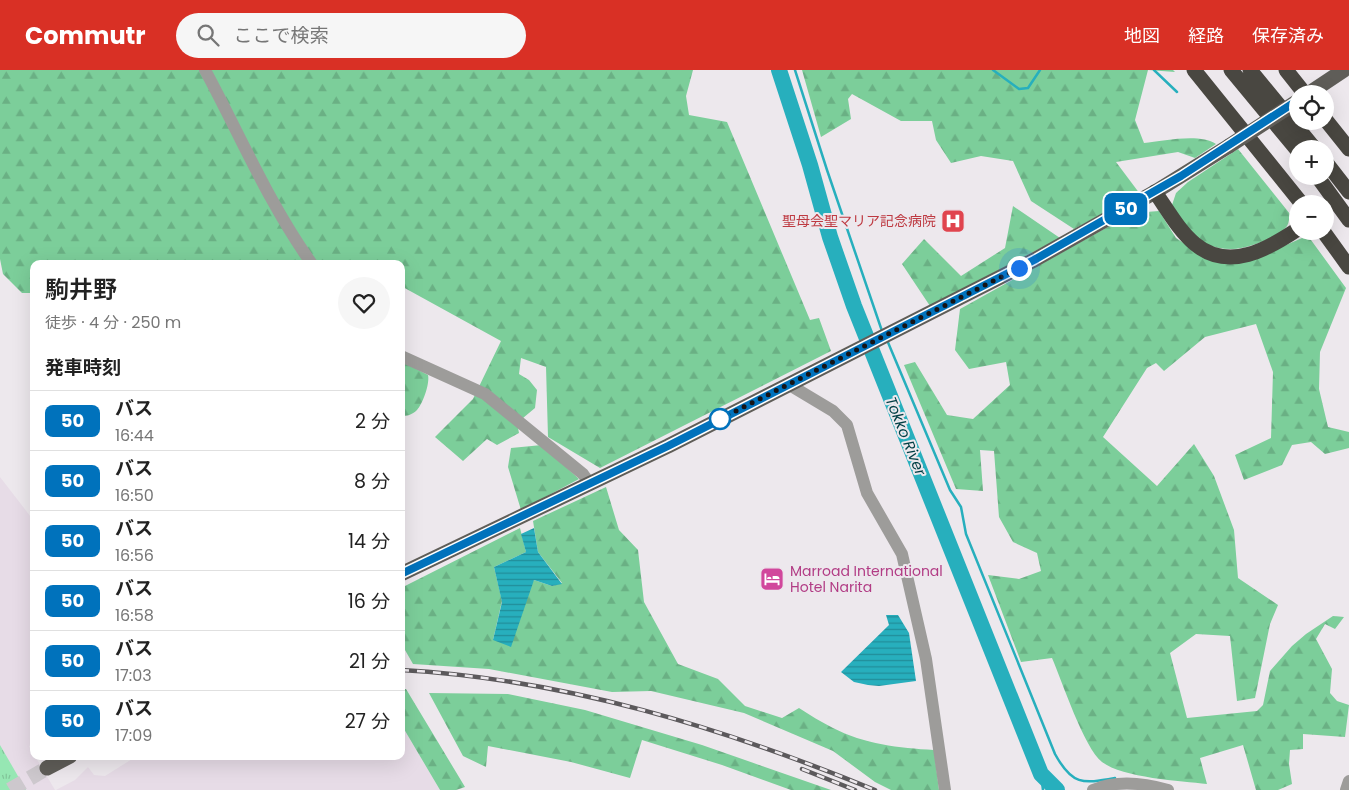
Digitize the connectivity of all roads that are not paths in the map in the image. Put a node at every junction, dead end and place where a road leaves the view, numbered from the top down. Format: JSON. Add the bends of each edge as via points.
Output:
{"nodes":[{"id":1,"x":206,"y":70,"type":"edge"},
{"id":2,"x":1194,"y":70,"type":"edge"},
{"id":3,"x":1231,"y":70,"type":"edge"},
{"id":4,"x":1250,"y":70,"type":"edge"},
{"id":5,"x":1286,"y":70,"type":"edge"},
{"id":6,"x":1344,"y":70,"type":"edge"},
{"id":7,"x":1298,"y":85,"type":"edge"},
{"id":8,"x":1320,"y":85,"type":"edge"},
{"id":9,"x":1289,"y":106,"type":"edge"},
{"id":10,"x":1334,"y":130,"type":"edge"},
{"id":11,"x":1289,"y":140,"type":"edge"},
{"id":12,"x":1308,"y":140,"type":"edge"},
{"id":13,"x":1349,"y":149,"type":"edge"},
{"id":14,"x":1334,"y":173,"type":"edge"},
{"id":15,"x":1324,"y":185,"type":"edge"},
{"id":16,"x":1155,"y":192,"type":"junction"},
{"id":17,"x":1349,"y":192,"type":"edge"},
{"id":18,"x":1295,"y":195,"type":"edge"},
{"id":19,"x":1349,"y":220,"type":"edge"},
{"id":20,"x":1289,"y":235,"type":"edge"},
{"id":21,"x":1330,"y":240,"type":"edge"},
{"id":22,"x":309,"y":260,"type":"edge"},
{"id":23,"x":1349,"y":267,"type":"edge"},
{"id":24,"x":405,"y":358,"type":"edge"},
{"id":25,"x":788,"y":384,"type":"junction"},
{"id":26,"x":590,"y":484,"type":"junction"},
{"id":27,"x":405,"y":572,"type":"edge"},
{"id":28,"x":62,"y":760,"type":"edge"},
{"id":29,"x":47,"y":768,"type":"tunnel mouth"},
{"id":30,"x":1349,"y":781,"type":"edge"},
{"id":31,"x":945,"y":790,"type":"edge"},
{"id":32,"x":1093,"y":790,"type":"edge"},
{"id":33,"x":1168,"y":790,"type":"edge"},
{"id":34,"x":1346,"y":790,"type":"edge"}],
"edges":[{"from":1,"to":22,"type":"street","via":[[259,176]]},
{"from":2,"to":18,"type":"highway"},
{"from":3,"to":11,"type":"highway"},
{"from":4,"to":12,"type":"highway"},
{"from":5,"to":7,"type":"highway"},
{"from":6,"to":8,"type":"main road"},
{"from":9,"to":16,"type":"main road","bridge":true},
{"from":10,"to":13,"type":"highway"},
{"from":14,"to":17,"type":"highway"},
{"from":15,"to":19,"type":"highway"},
{"from":16,"to":20,"type":"highway","via":[[1194,244],[1215,255],[1254,254]]},
{"from":16,"to":25,"type":"main road","via":[[942,308]]},
{"from":21,"to":23,"type":"highway"},
{"from":24,"to":26,"type":"street","via":[[485,394],[583,474]]},
{"from":25,"to":26,"type":"main road"},
{"from":25,"to":31,"type":"street","via":[[833,412],[847,425],[867,493],[902,554],[926,659]]},
{"from":26,"to":27,"type":"main road"},
{"from":28,"to":29,"type":"main road"},
{"from":30,"to":34,"type":"street"},
{"from":32,"to":33,"type":"street","via":[[1132,784]]}]}
